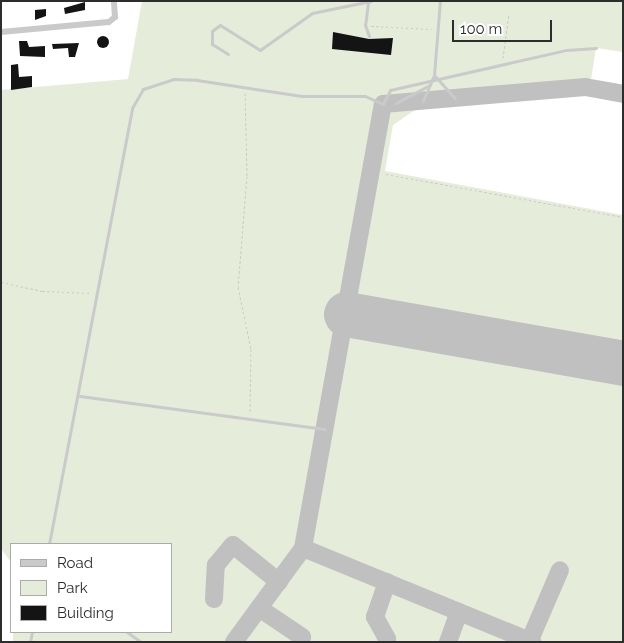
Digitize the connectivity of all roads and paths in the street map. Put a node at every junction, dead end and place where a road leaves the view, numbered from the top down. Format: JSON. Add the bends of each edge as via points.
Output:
{"nodes":[{"id":1,"x":114,"y":1,"type":"edge"},
{"id":2,"x":440,"y":1,"type":"edge"},
{"id":3,"x":369,"y":2,"type":"edge"},
{"id":4,"x":510,"y":14,"type":"dead end"},
{"id":5,"x":365,"y":25,"type":"junction"},
{"id":6,"x":438,"y":29,"type":"junction"},
{"id":7,"x":1,"y":32,"type":"edge"},
{"id":8,"x":369,"y":36,"type":"dead end"},
{"id":9,"x":596,"y":48,"type":"dead end"},
{"id":10,"x":228,"y":54,"type":"dead end"},
{"id":11,"x":502,"y":64,"type":"junction"},
{"id":12,"x":434,"y":79,"type":"junction"},
{"id":13,"x":430,"y":85,"type":"junction"},
{"id":14,"x":245,"y":87,"type":"junction"},
{"id":15,"x":455,"y":98,"type":"dead end"},
{"id":16,"x":423,"y":101,"type":"dead end"},
{"id":17,"x":396,"y":103,"type":"dead end"},
{"id":18,"x":386,"y":174,"type":"dead end"},
{"id":19,"x":623,"y":217,"type":"edge"},
{"id":20,"x":1,"y":282,"type":"edge"},
{"id":21,"x":99,"y":289,"type":"junction"},
{"id":22,"x":80,"y":396,"type":"junction"},
{"id":23,"x":249,"y":419,"type":"junction"},
{"id":24,"x":325,"y":429,"type":"dead end"},
{"id":25,"x":49,"y":543,"type":"edge"},
{"id":26,"x":128,"y":633,"type":"edge"},
{"id":27,"x":141,"y":642,"type":"edge"},
{"id":28,"x":382,"y":642,"type":"edge"},
{"id":29,"x":407,"y":642,"type":"edge"}],
"edges":[{"from":1,"to":7,"type":"street","via":[[114,20]]},
{"from":2,"to":6,"type":"lane"},
{"from":3,"to":5,"type":"lane"},
{"from":3,"to":10,"type":"lane","via":[[312,13],[260,50],[220,25],[212,31],[212,44]]},
{"from":4,"to":11,"type":"path"},
{"from":5,"to":6,"type":"path"},
{"from":5,"to":8,"type":"lane"},
{"from":6,"to":12,"type":"lane"},
{"from":9,"to":11,"type":"lane"},
{"from":11,"to":12,"type":"lane"},
{"from":12,"to":13,"type":"lane"},
{"from":12,"to":14,"type":"lane","via":[[390,90],[383,104],[365,96],[302,96]]},
{"from":12,"to":15,"type":"lane"},
{"from":13,"to":16,"type":"lane"},
{"from":13,"to":17,"type":"lane"},
{"from":14,"to":21,"type":"lane","via":[[172,79],[143,89],[132,108]]},
{"from":14,"to":23,"type":"path","via":[[247,176],[238,286],[251,349]]},
{"from":18,"to":19,"type":"path"},
{"from":20,"to":21,"type":"path","via":[[84,296]]},
{"from":21,"to":22,"type":"lane"},
{"from":22,"to":23,"type":"lane"},
{"from":22,"to":25,"type":"lane"},
{"from":23,"to":24,"type":"lane"},
{"from":26,"to":27,"type":"lane"},
{"from":28,"to":29,"type":"lane"}]}
